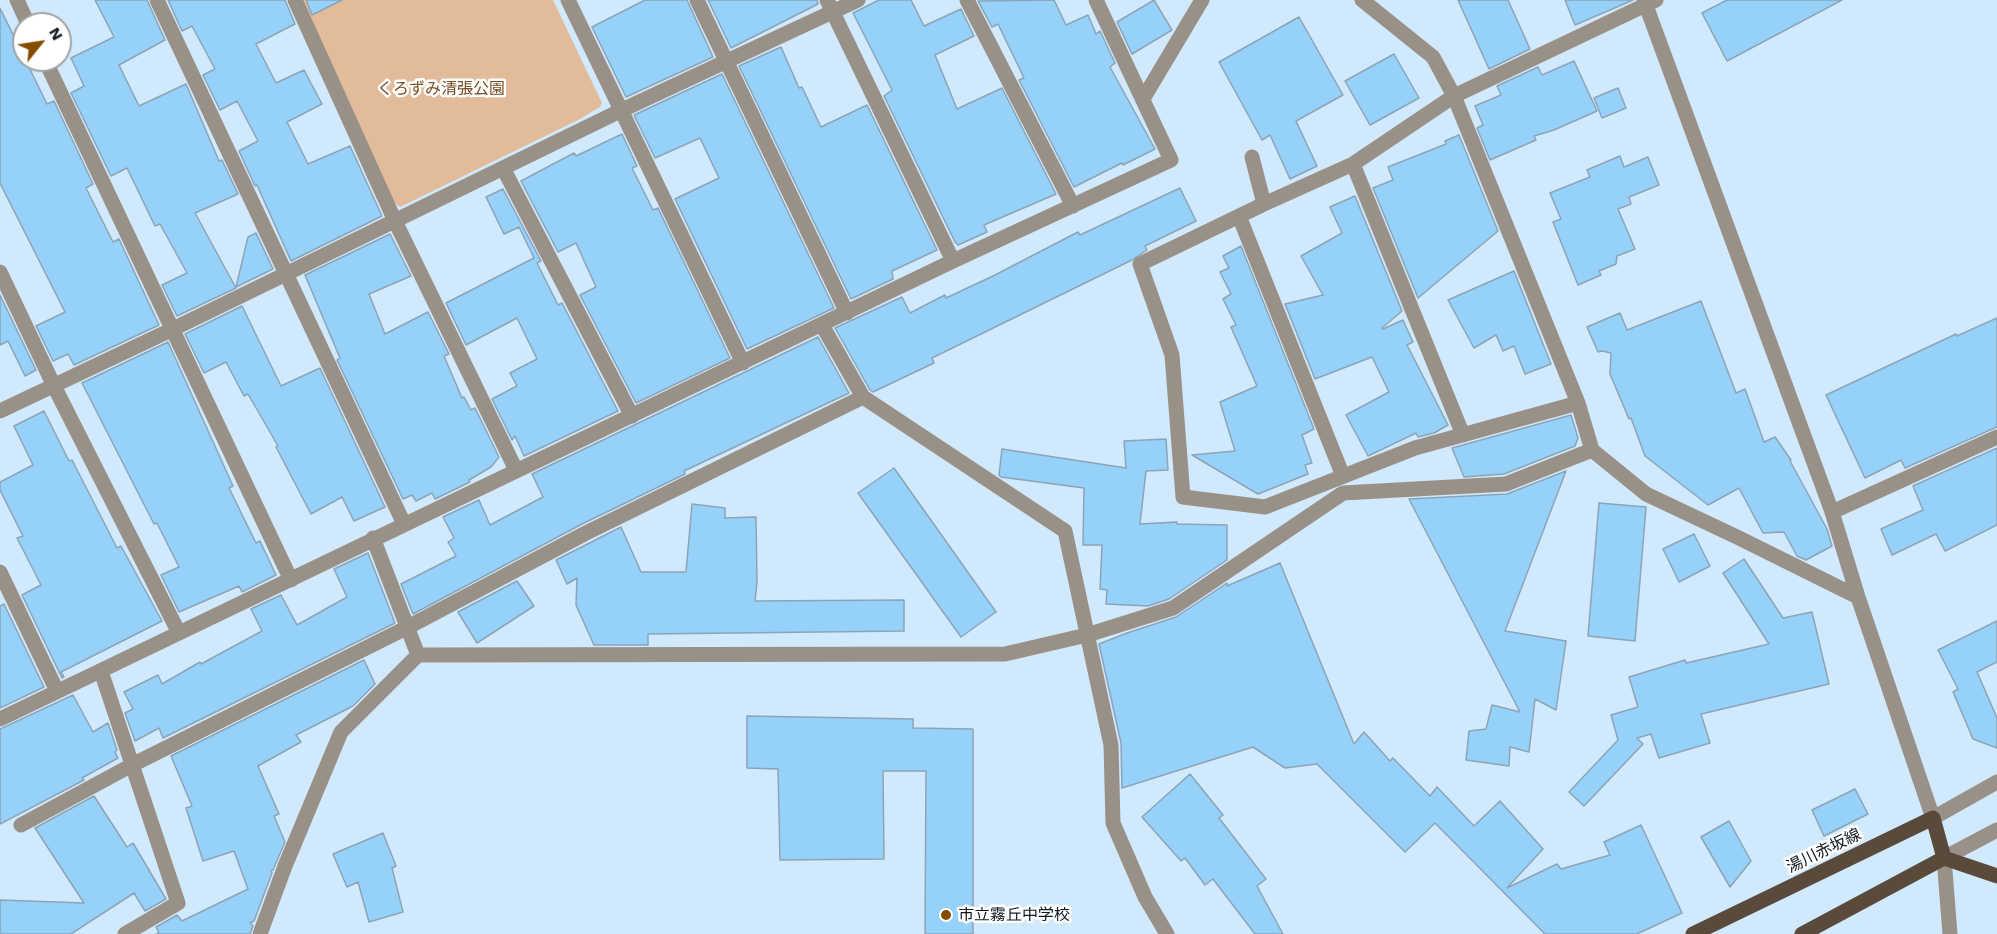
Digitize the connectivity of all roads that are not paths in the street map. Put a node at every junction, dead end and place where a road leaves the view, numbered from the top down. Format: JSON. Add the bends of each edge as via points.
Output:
{"nodes":[{"id":1,"x":157,"y":0,"type":"edge"},
{"id":2,"x":295,"y":0,"type":"edge"},
{"id":3,"x":568,"y":0,"type":"edge"},
{"id":4,"x":697,"y":0,"type":"edge"},
{"id":5,"x":858,"y":0,"type":"edge"},
{"id":6,"x":967,"y":0,"type":"edge"},
{"id":7,"x":1096,"y":0,"type":"edge"},
{"id":8,"x":1202,"y":0,"type":"edge"},
{"id":9,"x":1362,"y":0,"type":"edge"},
{"id":10,"x":1649,"y":2,"type":"edge"},
{"id":11,"x":830,"y":6,"type":"edge"},
{"id":12,"x":725,"y":62,"type":"junction"},
{"id":13,"x":51,"y":72,"type":"edge"},
{"id":14,"x":1454,"y":96,"type":"junction"},
{"id":15,"x":1143,"y":99,"type":"junction"},
{"id":16,"x":622,"y":110,"type":"junction"},
{"id":17,"x":1251,"y":157,"type":"dead end"},
{"id":18,"x":1353,"y":164,"type":"junction"},
{"id":19,"x":503,"y":168,"type":"junction"},
{"id":20,"x":1264,"y":204,"type":"junction"},
{"id":21,"x":1072,"y":206,"type":"junction"},
{"id":22,"x":1239,"y":216,"type":"junction"},
{"id":23,"x":395,"y":221,"type":"junction"},
{"id":24,"x":953,"y":261,"type":"junction"},
{"id":25,"x":0,"y":272,"type":"edge"},
{"id":26,"x":286,"y":274,"type":"junction"},
{"id":27,"x":847,"y":313,"type":"junction"},
{"id":28,"x":822,"y":325,"type":"junction"},
{"id":29,"x":172,"y":329,"type":"junction"},
{"id":30,"x":743,"y":363,"type":"junction"},
{"id":31,"x":54,"y":386,"type":"junction"},
{"id":32,"x":863,"y":397,"type":"junction"},
{"id":33,"x":1578,"y":403,"type":"junction"},
{"id":34,"x":0,"y":411,"type":"edge"},
{"id":35,"x":632,"y":416,"type":"junction"},
{"id":36,"x":1463,"y":435,"type":"junction"},
{"id":37,"x":1997,"y":437,"type":"edge"},
{"id":38,"x":1592,"y":450,"type":"junction"},
{"id":39,"x":516,"y":470,"type":"junction"},
{"id":40,"x":1343,"y":476,"type":"junction"},
{"id":41,"x":1832,"y":512,"type":"junction"},
{"id":42,"x":404,"y":524,"type":"junction"},
{"id":43,"x":374,"y":538,"type":"junction"},
{"id":44,"x":0,"y":572,"type":"edge"},
{"id":45,"x":291,"y":580,"type":"junction"},
{"id":46,"x":1858,"y":597,"type":"junction"},
{"id":47,"x":408,"y":627,"type":"junction"},
{"id":48,"x":179,"y":633,"type":"junction"},
{"id":49,"x":1088,"y":635,"type":"junction"},
{"id":50,"x":418,"y":656,"type":"junction"},
{"id":51,"x":101,"y":671,"type":"junction"},
{"id":52,"x":57,"y":691,"type":"junction"},
{"id":53,"x":0,"y":718,"type":"edge"},
{"id":54,"x":132,"y":765,"type":"junction"},
{"id":55,"x":1997,"y":782,"type":"edge"},
{"id":56,"x":1933,"y":818,"type":"junction"},
{"id":57,"x":21,"y":825,"type":"dead end"},
{"id":58,"x":1997,"y":830,"type":"edge"},
{"id":59,"x":1944,"y":858,"type":"junction"},
{"id":60,"x":1997,"y":876,"type":"edge"},
{"id":61,"x":124,"y":934,"type":"edge"},
{"id":62,"x":260,"y":934,"type":"edge"},
{"id":63,"x":1167,"y":934,"type":"edge"},
{"id":64,"x":1693,"y":934,"type":"edge"},
{"id":65,"x":1802,"y":934,"type":"edge"},
{"id":66,"x":1950,"y":934,"type":"edge"}],
"edges":[{"from":1,"to":26,"type":"street"},
{"from":2,"to":23,"type":"street"},
{"from":3,"to":16,"type":"street"},
{"from":4,"to":12,"type":"street"},
{"from":5,"to":11,"type":"street"},
{"from":6,"to":21,"type":"street"},
{"from":7,"to":15,"type":"street"},
{"from":8,"to":15,"type":"street"},
{"from":9,"to":14,"type":"street","via":[[1433,57]]},
{"from":10,"to":14,"type":"street"},
{"from":10,"to":41,"type":"street"},
{"from":11,"to":12,"type":"street"},
{"from":11,"to":24,"type":"street"},
{"from":12,"to":16,"type":"street"},
{"from":12,"to":27,"type":"street"},
{"from":13,"to":29,"type":"street"},
{"from":14,"to":18,"type":"street"},
{"from":14,"to":33,"type":"street"},
{"from":15,"to":21,"type":"street","via":[[1171,160]]},
{"from":16,"to":19,"type":"street"},
{"from":16,"to":30,"type":"street"},
{"from":17,"to":20,"type":"street"},
{"from":18,"to":20,"type":"street"},
{"from":18,"to":36,"type":"street"},
{"from":19,"to":23,"type":"street"},
{"from":19,"to":35,"type":"street"},
{"from":20,"to":22,"type":"street"},
{"from":21,"to":24,"type":"street"},
{"from":22,"to":40,"type":"street"},
{"from":22,"to":40,"type":"street","via":[[1140,264],[1172,355],[1183,497],[1265,507]]},
{"from":23,"to":26,"type":"street"},
{"from":23,"to":39,"type":"street"},
{"from":24,"to":27,"type":"street"},
{"from":25,"to":31,"type":"street"},
{"from":26,"to":29,"type":"street"},
{"from":26,"to":42,"type":"street"},
{"from":27,"to":28,"type":"street"},
{"from":28,"to":30,"type":"street"},
{"from":28,"to":32,"type":"street"},
{"from":29,"to":31,"type":"street"},
{"from":29,"to":45,"type":"street"},
{"from":30,"to":35,"type":"street"},
{"from":31,"to":34,"type":"street"},
{"from":31,"to":48,"type":"street"},
{"from":32,"to":47,"type":"street","via":[[586,532]]},
{"from":32,"to":49,"type":"street","via":[[1065,531]]},
{"from":33,"to":36,"type":"street"},
{"from":33,"to":38,"type":"street"},
{"from":35,"to":39,"type":"street"},
{"from":36,"to":40,"type":"street","via":[[1415,448]]},
{"from":37,"to":41,"type":"street"},
{"from":38,"to":46,"type":"street","via":[[1646,494]]},
{"from":38,"to":49,"type":"street","via":[[1506,484],[1343,493],[1173,608]]},
{"from":39,"to":42,"type":"street"},
{"from":41,"to":46,"type":"street"},
{"from":42,"to":43,"type":"street"},
{"from":43,"to":45,"type":"street"},
{"from":43,"to":47,"type":"street"},
{"from":44,"to":52,"type":"street"},
{"from":45,"to":48,"type":"street"},
{"from":46,"to":56,"type":"street"},
{"from":47,"to":50,"type":"street"},
{"from":47,"to":54,"type":"street"},
{"from":48,"to":51,"type":"street"},
{"from":49,"to":50,"type":"street","via":[[1005,654]]},
{"from":49,"to":63,"type":"street","via":[[1111,746],[1113,823],[1145,897]]},
{"from":50,"to":62,"type":"street","via":[[341,732]]},
{"from":51,"to":52,"type":"street"},
{"from":51,"to":54,"type":"street"},
{"from":52,"to":53,"type":"street"},
{"from":54,"to":57,"type":"street"},
{"from":54,"to":61,"type":"street","via":[[178,903]]},
{"from":55,"to":56,"type":"street"},
{"from":56,"to":59,"type":"main road"},
{"from":56,"to":64,"type":"main road","name":"湯川赤坂線"},
{"from":58,"to":59,"type":"street"},
{"from":59,"to":60,"type":"main road"},
{"from":59,"to":65,"type":"main road"},
{"from":59,"to":66,"type":"street"}]}
